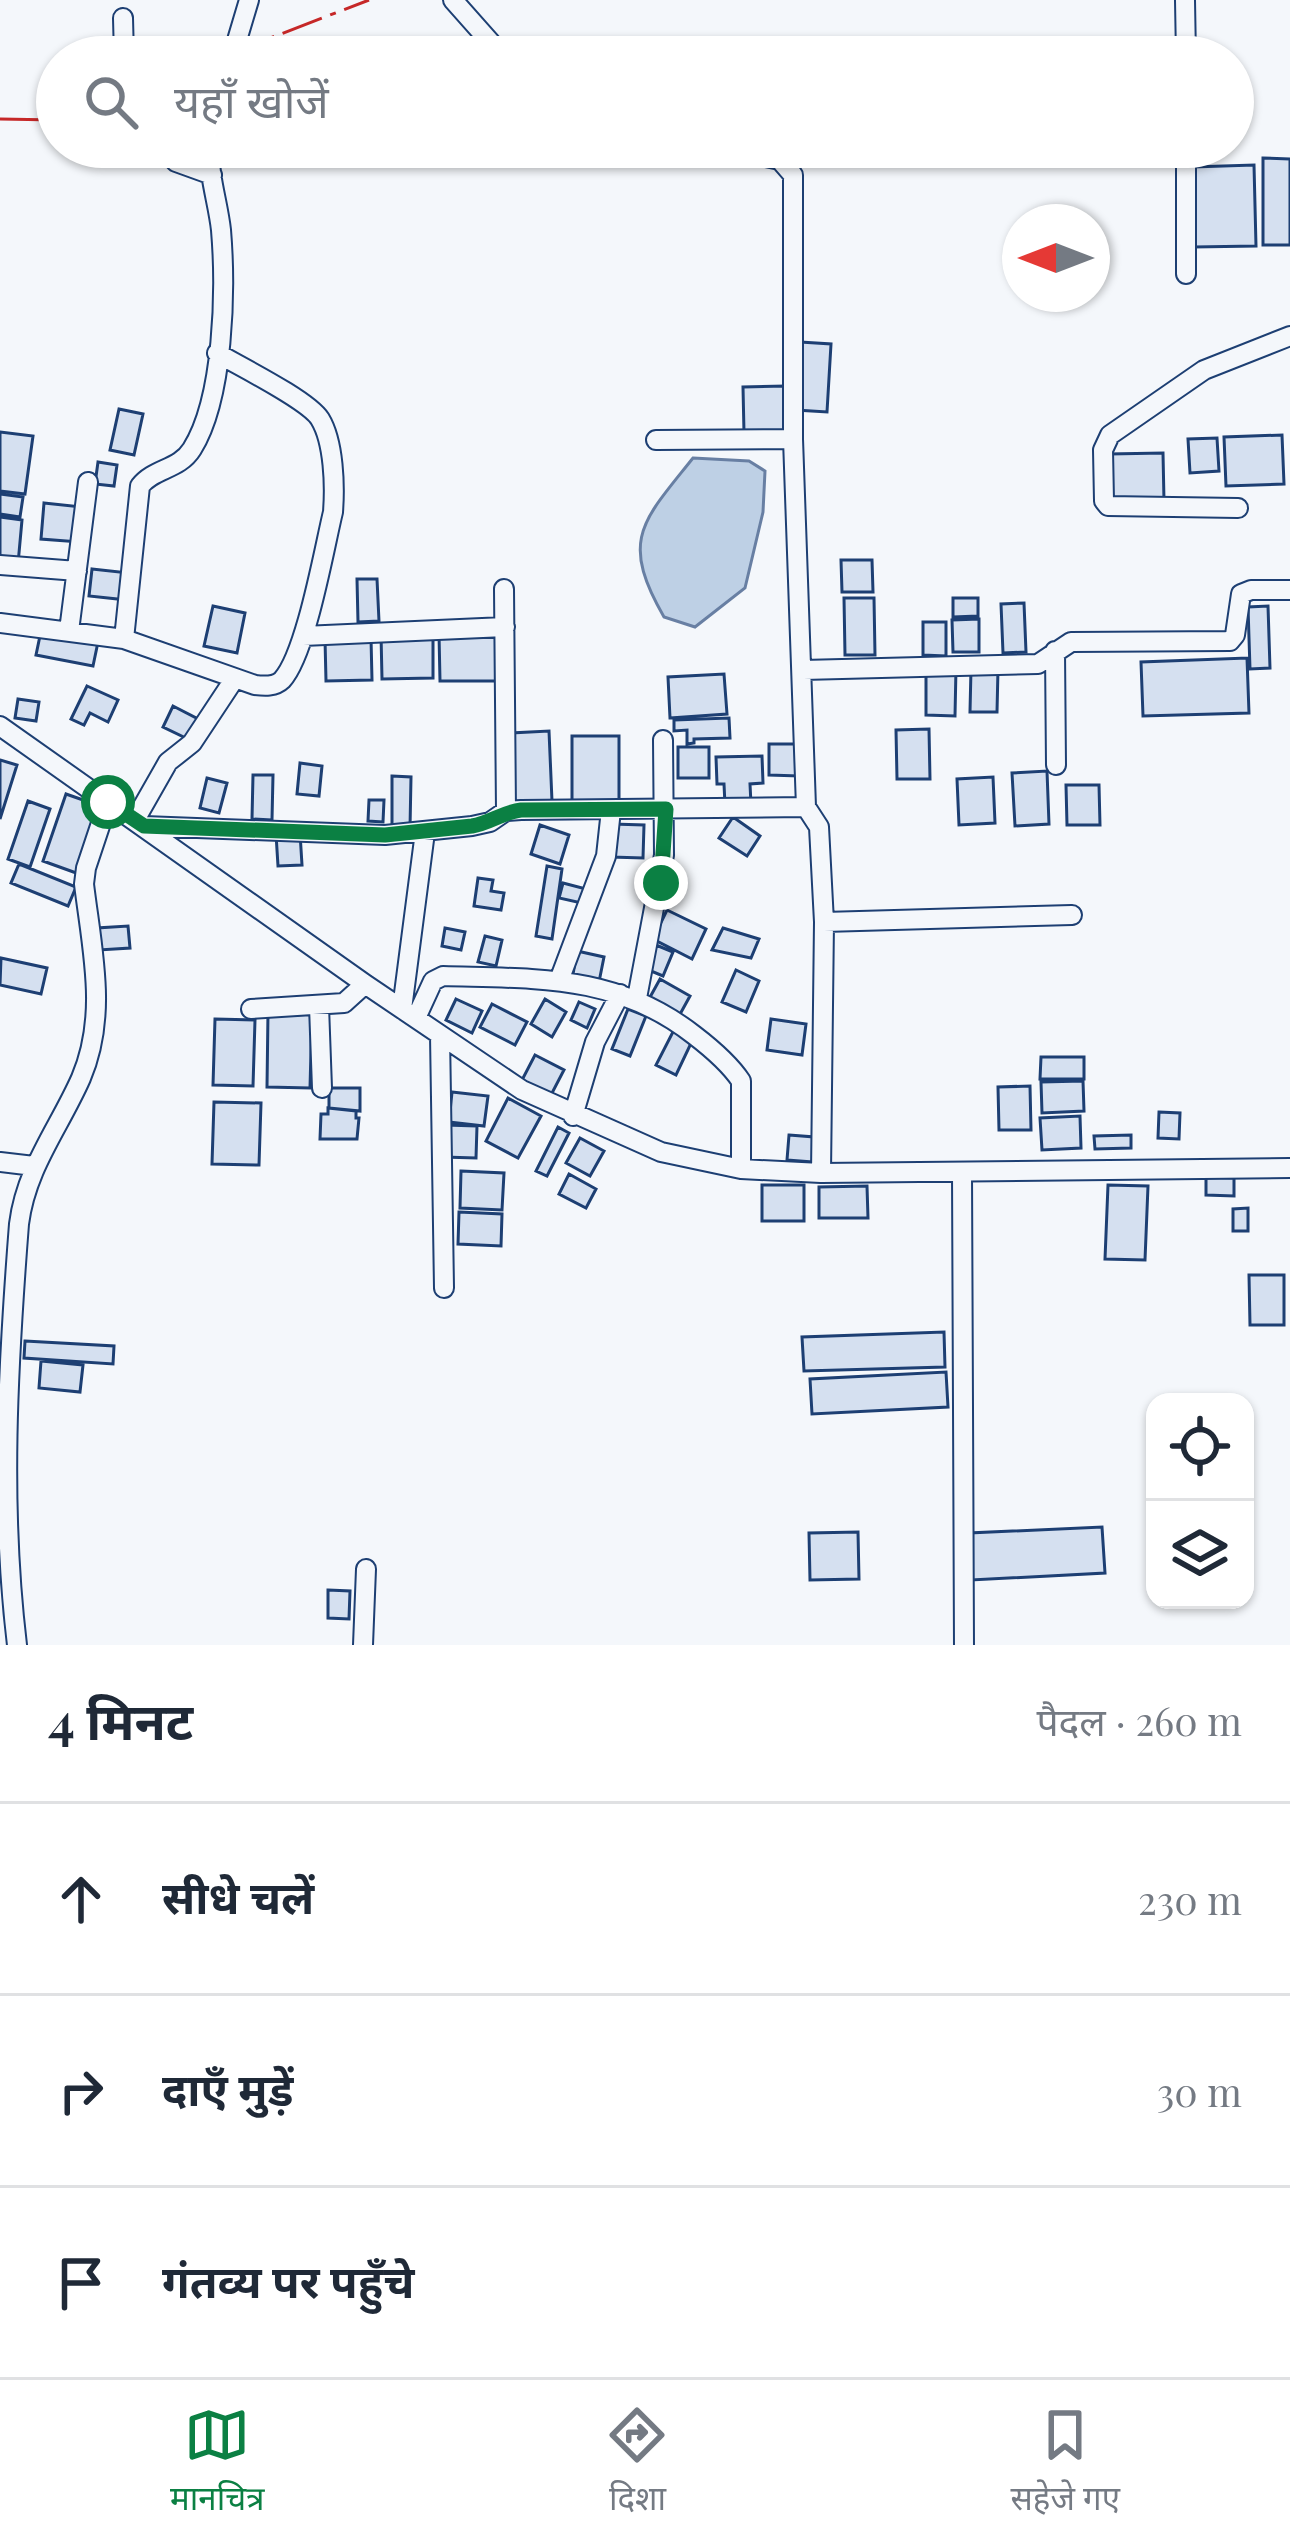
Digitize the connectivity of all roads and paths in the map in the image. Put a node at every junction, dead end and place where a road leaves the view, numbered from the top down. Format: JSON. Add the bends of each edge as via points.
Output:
{"nodes":[{"id":1,"x":249,"y":0,"type":"edge"},
{"id":2,"x":453,"y":0,"type":"edge"},
{"id":3,"x":1186,"y":0,"type":"edge"},
{"id":4,"x":123,"y":18,"type":"dead end"},
{"id":5,"x":123,"y":36,"type":"edge"},
{"id":6,"x":238,"y":36,"type":"edge"},
{"id":7,"x":485,"y":36,"type":"edge"},
{"id":8,"x":1186,"y":36,"type":"edge"},
{"id":9,"x":193,"y":168,"type":"edge"},
{"id":10,"x":212,"y":168,"type":"edge"},
{"id":11,"x":786,"y":168,"type":"edge"},
{"id":12,"x":1186,"y":168,"type":"edge"},
{"id":13,"x":212,"y":175,"type":"junction"},
{"id":14,"x":1186,"y":274,"type":"dead end"},
{"id":15,"x":1290,"y":336,"type":"edge"},
{"id":16,"x":217,"y":353,"type":"junction"},
{"id":17,"x":793,"y":439,"type":"junction"},
{"id":18,"x":656,"y":440,"type":"dead end"},
{"id":19,"x":88,"y":482,"type":"dead end"},
{"id":20,"x":1238,"y":508,"type":"dead end"},
{"id":21,"x":0,"y":566,"type":"edge"},
{"id":22,"x":77,"y":571,"type":"junction"},
{"id":23,"x":504,"y":589,"type":"dead end"},
{"id":24,"x":1290,"y":590,"type":"edge"},
{"id":25,"x":0,"y":623,"type":"edge"},
{"id":26,"x":505,"y":627,"type":"junction"},
{"id":27,"x":69,"y":631,"type":"junction"},
{"id":28,"x":303,"y":635,"type":"junction"},
{"id":29,"x":124,"y":639,"type":"junction"},
{"id":30,"x":1055,"y":651,"type":"junction"},
{"id":31,"x":803,"y":670,"type":"junction"},
{"id":32,"x":235,"y":678,"type":"junction"},
{"id":33,"x":0,"y":727,"type":"edge"},
{"id":34,"x":663,"y":740,"type":"dead end"},
{"id":35,"x":1057,"y":765,"type":"dead end"},
{"id":36,"x":108,"y":802,"type":"junction"},
{"id":37,"x":806,"y":807,"type":"junction"},
{"id":38,"x":666,"y":809,"type":"junction"},
{"id":39,"x":611,"y":810,"type":"junction"},
{"id":40,"x":506,"y":811,"type":"junction"},
{"id":41,"x":139,"y":823,"type":"junction"},
{"id":42,"x":425,"y":832,"type":"junction"},
{"id":43,"x":1072,"y":916,"type":"dead end"},
{"id":44,"x":824,"y":922,"type":"junction"},
{"id":45,"x":560,"y":978,"type":"junction"},
{"id":46,"x":365,"y":985,"type":"junction"},
{"id":47,"x":629,"y":996,"type":"junction"},
{"id":48,"x":319,"y":1006,"type":"junction"},
{"id":49,"x":251,"y":1009,"type":"dead end"},
{"id":50,"x":409,"y":1013,"type":"junction"},
{"id":51,"x":440,"y":1035,"type":"junction"},
{"id":52,"x":322,"y":1088,"type":"dead end"},
{"id":53,"x":573,"y":1116,"type":"junction"},
{"id":54,"x":0,"y":1162,"type":"edge"},
{"id":55,"x":34,"y":1166,"type":"junction"},
{"id":56,"x":1290,"y":1168,"type":"edge"},
{"id":57,"x":741,"y":1169,"type":"junction"},
{"id":58,"x":821,"y":1172,"type":"junction"},
{"id":59,"x":962,"y":1172,"type":"junction"},
{"id":60,"x":444,"y":1288,"type":"dead end"},
{"id":61,"x":366,"y":1569,"type":"dead end"},
{"id":62,"x":11,"y":1641,"type":"edge"},
{"id":63,"x":363,"y":1645,"type":"edge"},
{"id":64,"x":964,"y":1645,"type":"edge"}],
"edges":[{"from":1,"to":6,"type":"street"},
{"from":2,"to":7,"type":"street"},
{"from":3,"to":8,"type":"street"},
{"from":4,"to":5,"type":"street"},
{"from":9,"to":13,"type":"street"},
{"from":10,"to":13,"type":"street"},
{"from":11,"to":17,"type":"street","via":[[793,176]]},
{"from":12,"to":14,"type":"street"},
{"from":13,"to":16,"type":"street","via":[[221,230]]},
{"from":15,"to":20,"type":"street","via":[[1204,370],[1104,445],[1108,506]]},
{"from":16,"to":28,"type":"street","via":[[321,420],[334,495]]},
{"from":16,"to":29,"type":"street","via":[[194,446],[140,486]]},
{"from":17,"to":18,"type":"street"},
{"from":17,"to":31,"type":"street"},
{"from":19,"to":22,"type":"street"},
{"from":21,"to":22,"type":"street"},
{"from":22,"to":27,"type":"street"},
{"from":23,"to":26,"type":"street"},
{"from":24,"to":30,"type":"street","via":[[1240,594],[1230,641],[1071,642]]},
{"from":25,"to":27,"type":"street"},
{"from":26,"to":28,"type":"street"},
{"from":26,"to":40,"type":"street"},
{"from":27,"to":29,"type":"street"},
{"from":28,"to":32,"type":"street","via":[[279,683]]},
{"from":29,"to":32,"type":"street"},
{"from":30,"to":31,"type":"street","via":[[1038,664]]},
{"from":30,"to":35,"type":"street"},
{"from":31,"to":37,"type":"street"},
{"from":32,"to":41,"type":"street","via":[[192,743],[168,762]]},
{"from":33,"to":36,"type":"street"},
{"from":34,"to":38,"type":"street"},
{"from":36,"to":41,"type":"street"},
{"from":36,"to":55,"type":"street","via":[[85,875],[99,1011],[83,1073]]},
{"from":37,"to":38,"type":"street"},
{"from":37,"to":44,"type":"street","via":[[819,827]]},
{"from":38,"to":39,"type":"street"},
{"from":38,"to":47,"type":"street","via":[[661,883]]},
{"from":39,"to":40,"type":"street"},
{"from":39,"to":45,"type":"street","via":[[606,856]]},
{"from":40,"to":42,"type":"street","via":[[480,825]]},
{"from":41,"to":42,"type":"street"},
{"from":41,"to":46,"type":"street"},
{"from":42,"to":50,"type":"street"},
{"from":43,"to":44,"type":"street"},
{"from":44,"to":58,"type":"street"},
{"from":45,"to":47,"type":"street"},
{"from":45,"to":50,"type":"street","via":[[443,976]]},
{"from":46,"to":48,"type":"street","via":[[352,1000]]},
{"from":46,"to":50,"type":"street"},
{"from":47,"to":53,"type":"street","via":[[595,1042]]},
{"from":47,"to":57,"type":"street","via":[[665,1012],[741,1081]]},
{"from":48,"to":49,"type":"street"},
{"from":48,"to":52,"type":"street"},
{"from":50,"to":51,"type":"street"},
{"from":51,"to":53,"type":"street"},
{"from":51,"to":60,"type":"street"},
{"from":53,"to":57,"type":"street","via":[[661,1152]]},
{"from":54,"to":55,"type":"street"},
{"from":55,"to":62,"type":"street","via":[[19,1224],[4,1442]]},
{"from":56,"to":59,"type":"street"},
{"from":57,"to":58,"type":"street"},
{"from":58,"to":59,"type":"street"},
{"from":59,"to":64,"type":"street"},
{"from":61,"to":63,"type":"street"}]}
